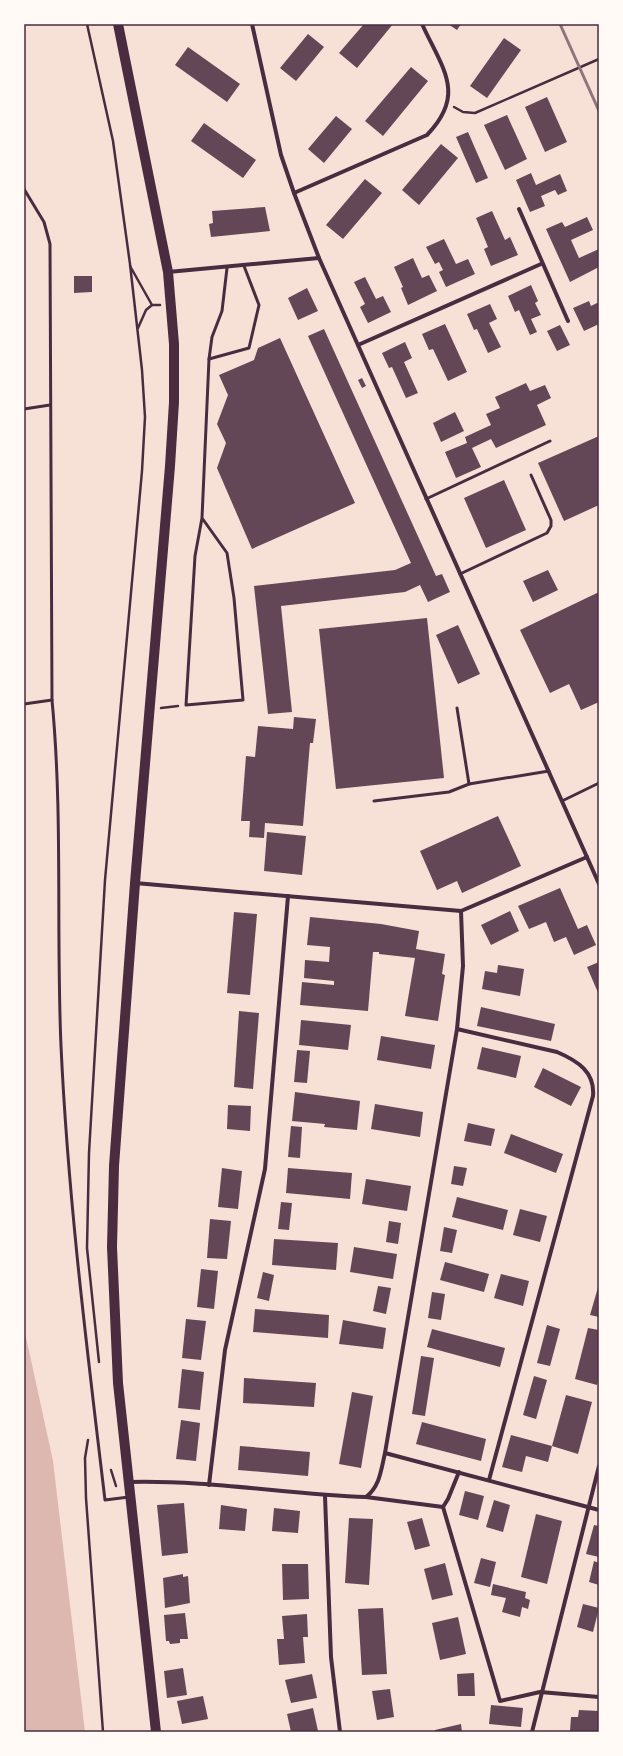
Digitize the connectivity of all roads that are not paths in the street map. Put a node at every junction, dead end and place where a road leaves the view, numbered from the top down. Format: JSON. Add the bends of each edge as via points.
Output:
{"nodes":[{"id":1,"x":118,"y":24,"type":"edge"},
{"id":2,"x":252,"y":24,"type":"edge"},
{"id":3,"x":422,"y":24,"type":"edge"},
{"id":4,"x":24,"y":189,"type":"edge"},
{"id":5,"x":294,"y":193,"type":"junction"},
{"id":6,"x":519,"y":209,"type":"dead end"},
{"id":7,"x":319,"y":258,"type":"junction"},
{"id":8,"x":541,"y":264,"type":"junction"},
{"id":9,"x":244,"y":266,"type":"junction"},
{"id":10,"x":227,"y":268,"type":"junction"},
{"id":11,"x":168,"y":272,"type":"junction"},
{"id":12,"x":568,"y":321,"type":"dead end"},
{"id":13,"x":358,"y":345,"type":"junction"},
{"id":14,"x":209,"y":359,"type":"junction"},
{"id":15,"x":50,"y":405,"type":"junction"},
{"id":16,"x":24,"y":409,"type":"edge"},
{"id":17,"x":550,"y":441,"type":"dead end"},
{"id":18,"x":531,"y":475,"type":"dead end"},
{"id":19,"x":426,"y":500,"type":"junction"},
{"id":20,"x":202,"y":518,"type":"junction"},
{"id":21,"x":460,"y":574,"type":"junction"},
{"id":22,"x":52,"y":700,"type":"junction"},
{"id":23,"x":24,"y":704,"type":"edge"},
{"id":24,"x":457,"y":708,"type":"dead end"},
{"id":25,"x":549,"y":771,"type":"junction"},
{"id":26,"x":599,"y":783,"type":"edge"},
{"id":27,"x":469,"y":784,"type":"junction"},
{"id":28,"x":374,"y":801,"type":"dead end"},
{"id":29,"x":562,"y":801,"type":"junction"},
{"id":30,"x":587,"y":857,"type":"junction"},
{"id":31,"x":135,"y":883,"type":"junction"},
{"id":32,"x":599,"y":884,"type":"edge"},
{"id":33,"x":288,"y":896,"type":"junction"},
{"id":34,"x":461,"y":911,"type":"junction"},
{"id":35,"x":457,"y":1029,"type":"junction"},
{"id":36,"x":385,"y":1453,"type":"junction"},
{"id":37,"x":599,"y":1466,"type":"edge"},
{"id":38,"x":459,"y":1472,"type":"junction"},
{"id":39,"x":489,"y":1480,"type":"junction"},
{"id":40,"x":127,"y":1482,"type":"junction"},
{"id":41,"x":209,"y":1485,"type":"junction"},
{"id":42,"x":325,"y":1496,"type":"junction"},
{"id":43,"x":129,"y":1497,"type":"junction"},
{"id":44,"x":366,"y":1497,"type":"junction"},
{"id":45,"x":443,"y":1507,"type":"junction"},
{"id":46,"x":588,"y":1507,"type":"junction"},
{"id":47,"x":599,"y":1510,"type":"edge"},
{"id":48,"x":540,"y":1692,"type":"junction"},
{"id":49,"x":599,"y":1697,"type":"edge"},
{"id":50,"x":156,"y":1732,"type":"edge"},
{"id":51,"x":340,"y":1732,"type":"edge"},
{"id":52,"x":532,"y":1732,"type":"edge"}],
"edges":[{"from":1,"to":11,"type":"main road"},
{"from":2,"to":5,"type":"street","via":[[282,155]]},
{"from":3,"to":5,"type":"street","via":[[447,79],[450,93],[440,122],[427,135]]},
{"from":4,"to":15,"type":"lane","via":[[44,222],[50,244]]},
{"from":5,"to":7,"type":"street"},
{"from":6,"to":8,"type":"street"},
{"from":7,"to":9,"type":"street"},
{"from":7,"to":13,"type":"street"},
{"from":8,"to":12,"type":"street"},
{"from":8,"to":13,"type":"street"},
{"from":9,"to":10,"type":"street"},
{"from":9,"to":14,"type":"lane","via":[[259,304],[249,348]]},
{"from":10,"to":11,"type":"street"},
{"from":10,"to":14,"type":"lane","via":[[222,311],[212,337]]},
{"from":11,"to":31,"type":"main road","via":[[174,344],[174,402]]},
{"from":13,"to":19,"type":"street"},
{"from":14,"to":20,"type":"lane"},
{"from":15,"to":16,"type":"lane"},
{"from":15,"to":22,"type":"lane"},
{"from":17,"to":19,"type":"lane"},
{"from":18,"to":21,"type":"lane","via":[[551,520],[551,526],[546,532]]},
{"from":19,"to":21,"type":"street"},
{"from":20,"to":20,"type":"lane","via":[[195,556],[186,705],[243,700],[236,611],[226,553]]},
{"from":21,"to":25,"type":"street"},
{"from":22,"to":23,"type":"lane"},
{"from":22,"to":43,"type":"lane","via":[[58,758],[61,1044],[68,1170],[105,1500]]},
{"from":24,"to":27,"type":"lane"},
{"from":25,"to":27,"type":"lane"},
{"from":25,"to":29,"type":"street"},
{"from":26,"to":29,"type":"lane"},
{"from":27,"to":28,"type":"lane","via":[[449,792]]},
{"from":29,"to":30,"type":"street"},
{"from":30,"to":32,"type":"street"},
{"from":30,"to":34,"type":"street"},
{"from":31,"to":33,"type":"street"},
{"from":31,"to":40,"type":"main road","via":[[114,1166],[112,1246],[118,1383]]},
{"from":33,"to":34,"type":"street"},
{"from":33,"to":41,"type":"street","via":[[265,1169],[225,1350]]},
{"from":34,"to":35,"type":"street","via":[[463,966]]},
{"from":35,"to":36,"type":"street"},
{"from":35,"to":39,"type":"street","via":[[557,1052],[573,1059],[587,1072],[594,1084],[593,1096]]},
{"from":36,"to":38,"type":"street"},
{"from":36,"to":44,"type":"street","via":[[375,1490]]},
{"from":37,"to":46,"type":"street"},
{"from":38,"to":39,"type":"street"},
{"from":38,"to":45,"type":"street"},
{"from":39,"to":46,"type":"street"},
{"from":40,"to":41,"type":"street"},
{"from":40,"to":43,"type":"main road"},
{"from":41,"to":42,"type":"street"},
{"from":42,"to":44,"type":"street"},
{"from":42,"to":51,"type":"street","via":[[331,1657]]},
{"from":43,"to":50,"type":"main road"},
{"from":44,"to":45,"type":"street"},
{"from":45,"to":48,"type":"street","via":[[500,1701]]},
{"from":46,"to":47,"type":"street"},
{"from":46,"to":48,"type":"street"},
{"from":48,"to":49,"type":"street"},
{"from":48,"to":52,"type":"street"}]}
